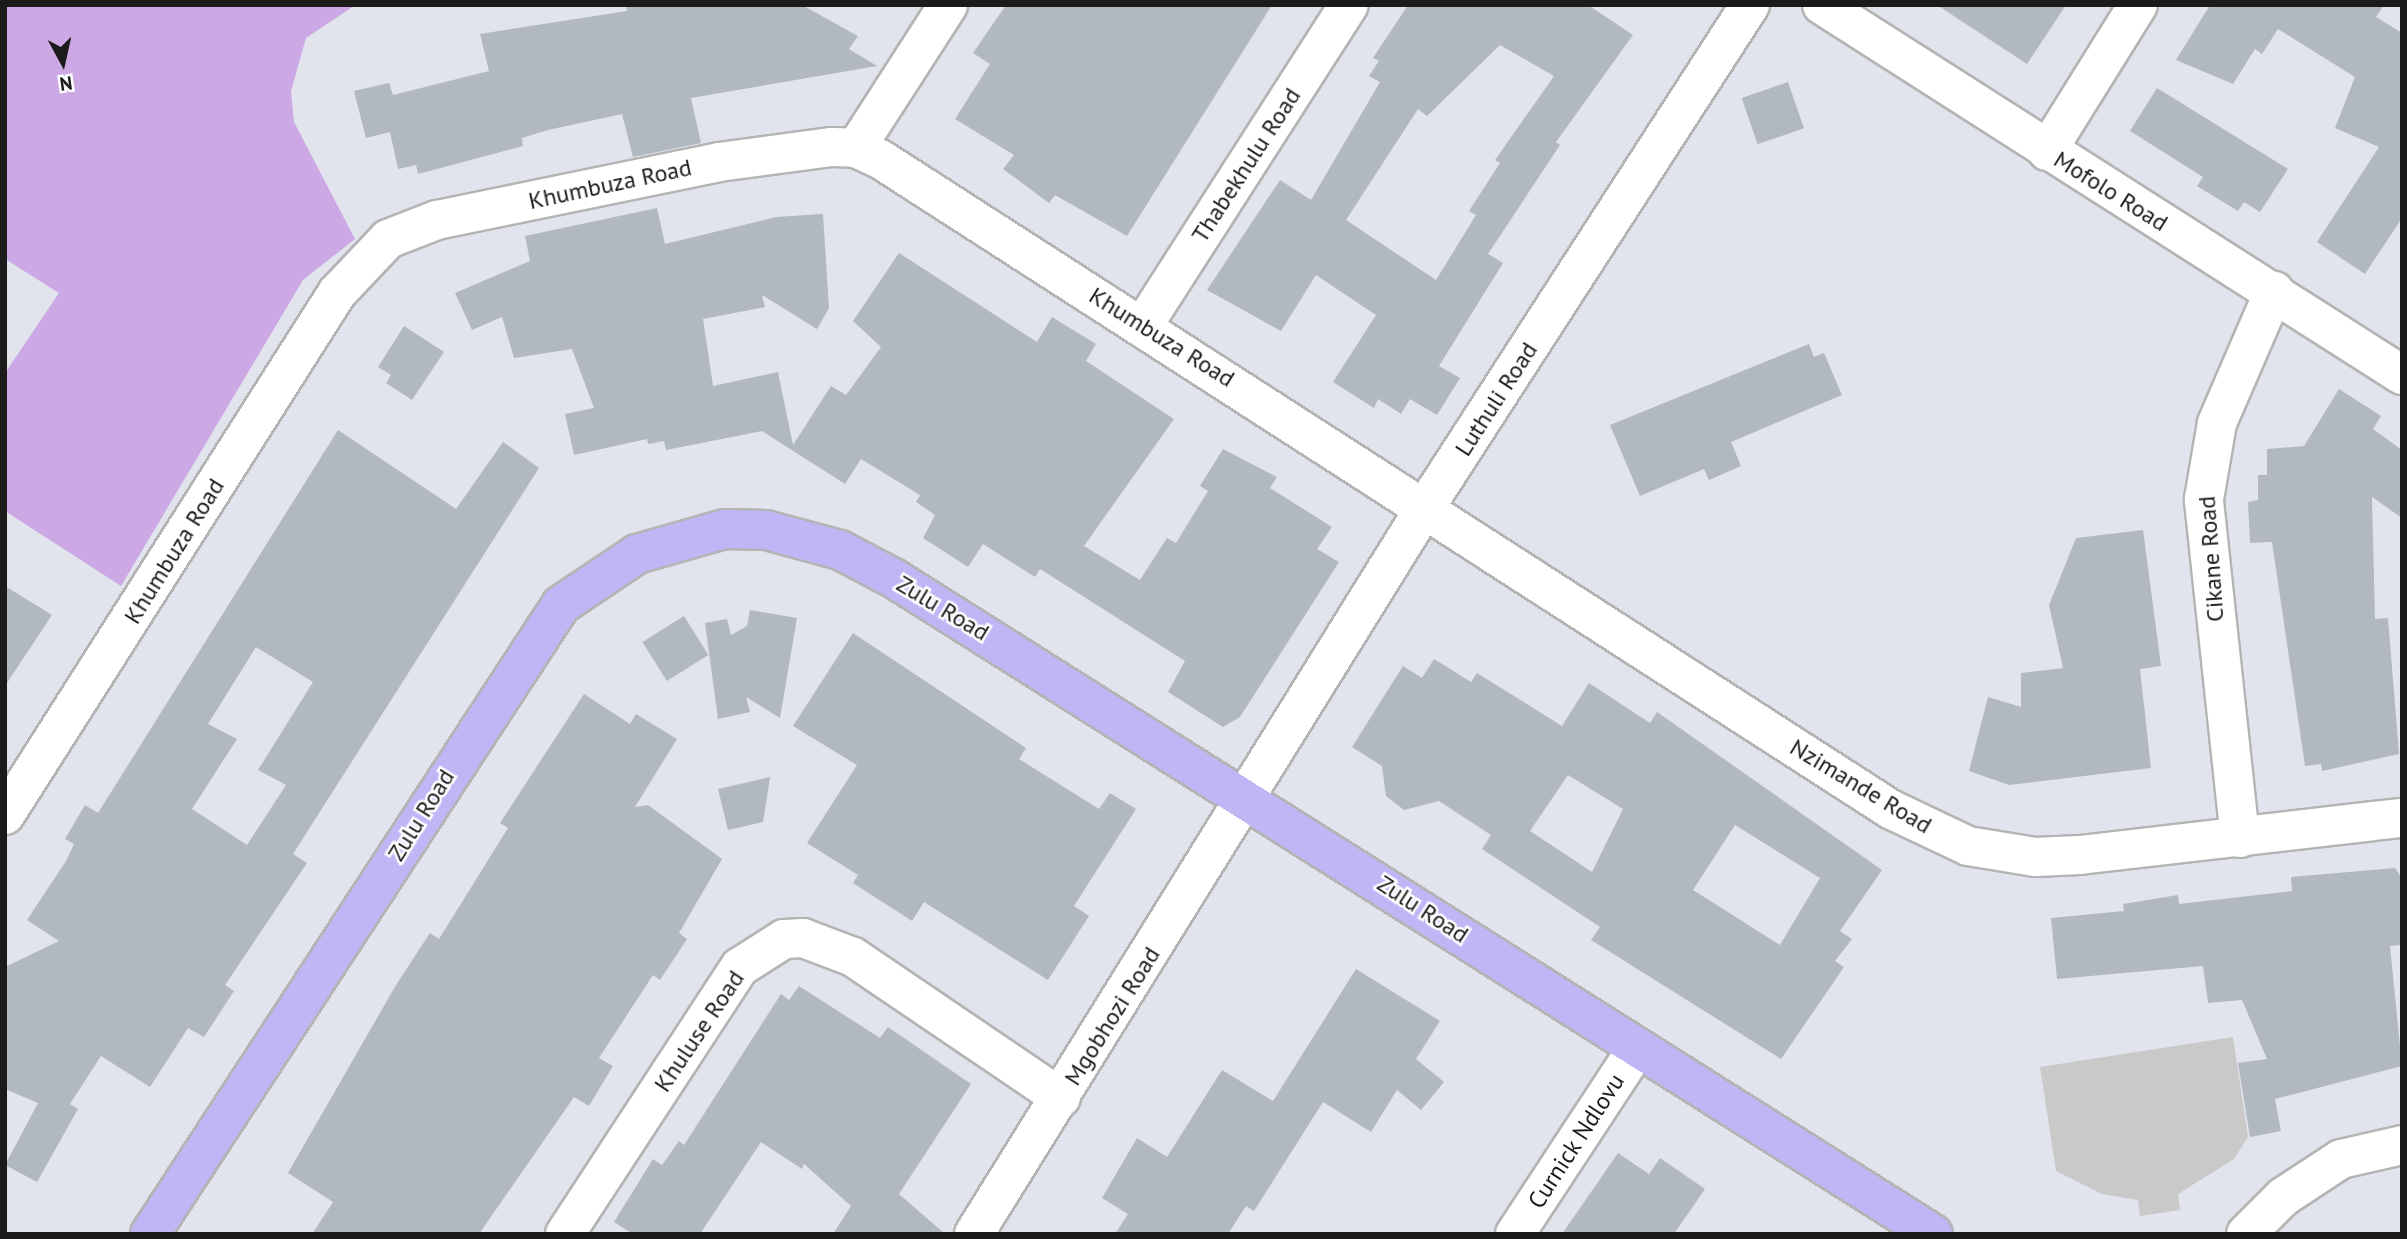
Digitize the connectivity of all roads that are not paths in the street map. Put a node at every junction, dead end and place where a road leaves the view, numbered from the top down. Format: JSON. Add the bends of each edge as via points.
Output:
{"nodes":[{"id":1,"x":948,"y":5,"type":"edge"},
{"id":2,"x":1349,"y":5,"type":"edge"},
{"id":3,"x":1750,"y":5,"type":"edge"},
{"id":4,"x":1822,"y":5,"type":"edge"},
{"id":5,"x":2138,"y":5,"type":"edge"},
{"id":6,"x":856,"y":148,"type":"junction"},
{"id":7,"x":2047,"y":151,"type":"junction"},
{"id":8,"x":2274,"y":291,"type":"junction"},
{"id":9,"x":1144,"y":324,"type":"junction"},
{"id":10,"x":2402,"y":375,"type":"edge"},
{"id":11,"x":1426,"y":506,"type":"junction"},
{"id":12,"x":1249,"y":797,"type":"junction"},
{"id":13,"x":5,"y":815,"type":"edge"},
{"id":14,"x":2402,"y":818,"type":"edge"},
{"id":15,"x":2240,"y":838,"type":"junction"},
{"id":16,"x":1637,"y":1048,"type":"junction"},
{"id":17,"x":1061,"y":1098,"type":"junction"},
{"id":18,"x":2402,"y":1145,"type":"edge"},
{"id":19,"x":150,"y":1234,"type":"edge"},
{"id":20,"x":565,"y":1234,"type":"edge"},
{"id":21,"x":974,"y":1234,"type":"edge"},
{"id":22,"x":1515,"y":1234,"type":"edge"},
{"id":23,"x":1933,"y":1234,"type":"edge"},
{"id":24,"x":2246,"y":1234,"type":"edge"}],
"edges":[{"from":1,"to":6,"type":"street"},
{"from":2,"to":9,"type":"street","name":"Thabekhulu Road"},
{"from":3,"to":11,"type":"street","name":"Luthuli Road"},
{"from":4,"to":7,"type":"street","name":"Mofolo Road"},
{"from":5,"to":7,"type":"street"},
{"from":6,"to":9,"type":"street","name":"Khumbuza Road"},
{"from":6,"to":13,"type":"street","name":"Khumbuza Road","via":[[719,162],[437,220],[388,239],[337,293]]},
{"from":7,"to":8,"type":"street","name":"Mofolo Road"},
{"from":8,"to":10,"type":"street","name":"Mofolo Road"},
{"from":8,"to":15,"type":"street","name":"Cikane Road","via":[[2217,423],[2204,499]]},
{"from":9,"to":11,"type":"street","name":"Khumbuza Road"},
{"from":11,"to":12,"type":"street","name":"Luthuli Road"},
{"from":11,"to":15,"type":"street","name":"Nzimande Road","via":[[1890,809],[1968,846],[2035,857]]},
{"from":12,"to":16,"type":"street","name":"Zulu Road"},
{"from":12,"to":17,"type":"street","name":"Mgobhozi Road"},
{"from":12,"to":19,"type":"street","name":"Zulu Road","via":[[840,550],[766,530],[726,529],[637,554],[561,605],[512,673]]},
{"from":14,"to":15,"type":"street","name":"Nzimande Road"},
{"from":16,"to":22,"type":"street","name":"Curnick Ndlovu"},
{"from":16,"to":23,"type":"street","name":"Zulu Road"},
{"from":17,"to":20,"type":"street","name":"Khuluse Road","via":[[853,957],[803,938],[784,939],[740,967]]},
{"from":17,"to":21,"type":"street","name":"Mgobhozi Road"},
{"from":18,"to":24,"type":"street","via":[[2330,1166],[2283,1197]]}]}
